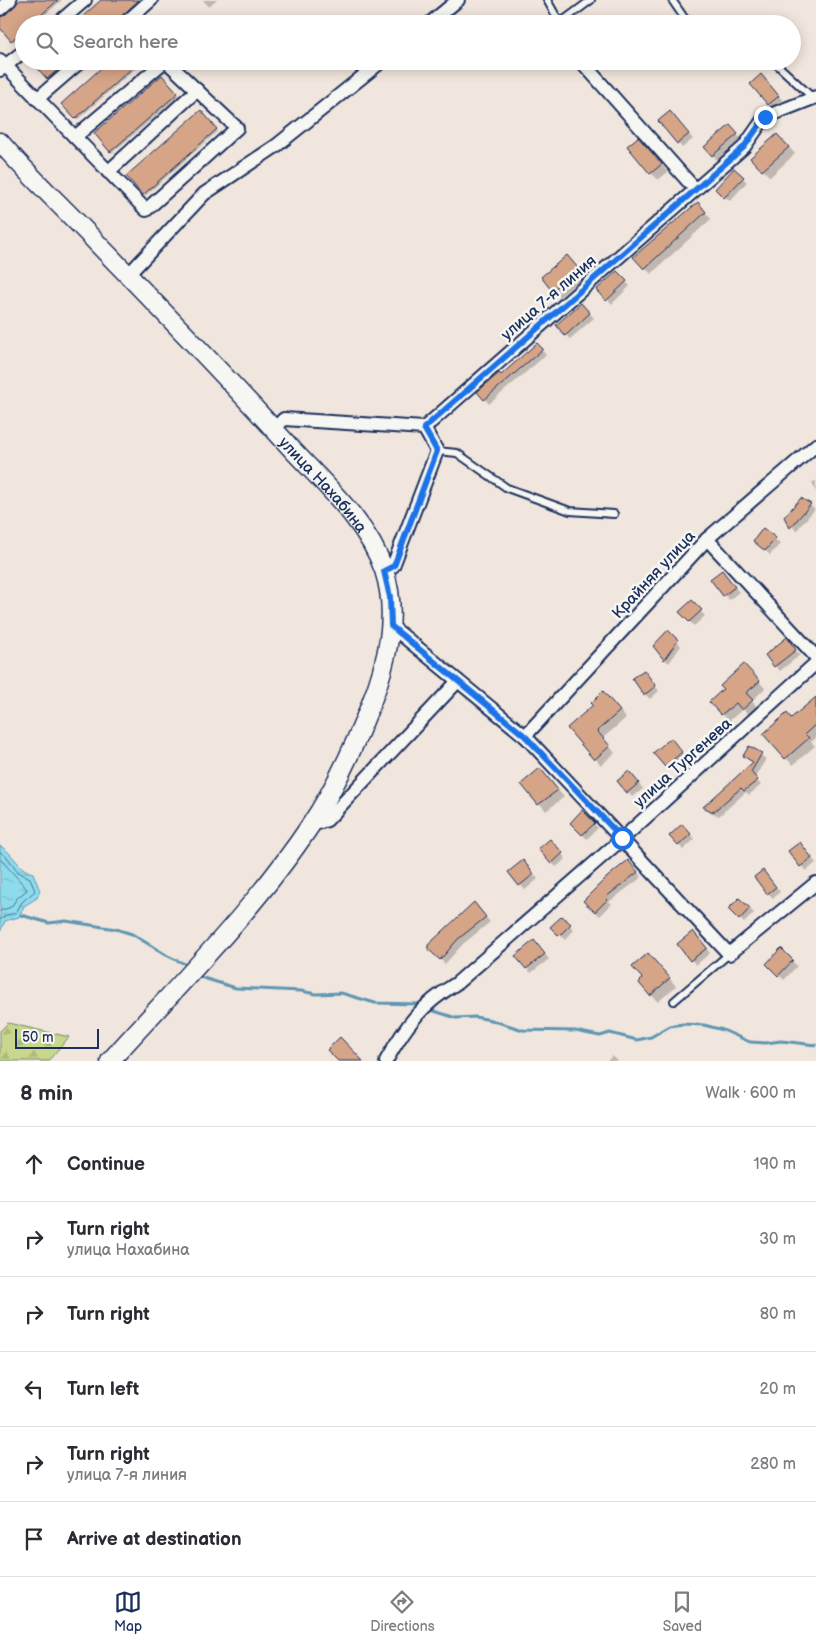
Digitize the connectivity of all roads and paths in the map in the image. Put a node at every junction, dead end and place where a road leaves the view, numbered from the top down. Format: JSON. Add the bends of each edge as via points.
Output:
{"nodes":[{"id":1,"x":10,"y":0,"type":"edge"},
{"id":2,"x":85,"y":0,"type":"edge"},
{"id":3,"x":151,"y":0,"type":"edge"},
{"id":4,"x":458,"y":0,"type":"edge"},
{"id":5,"x":547,"y":0,"type":"edge"},
{"id":6,"x":591,"y":0,"type":"edge"},
{"id":7,"x":672,"y":0,"type":"edge"},
{"id":8,"x":0,"y":9,"type":"edge"},
{"id":9,"x":68,"y":15,"type":"edge"},
{"id":10,"x":134,"y":15,"type":"edge"},
{"id":11,"x":440,"y":15,"type":"edge"},
{"id":12,"x":555,"y":15,"type":"edge"},
{"id":13,"x":571,"y":15,"type":"edge"},
{"id":14,"x":682,"y":15,"type":"edge"},
{"id":15,"x":15,"y":57,"type":"edge"},
{"id":16,"x":2,"y":66,"type":"edge"},
{"id":17,"x":70,"y":70,"type":"edge"},
{"id":18,"x":155,"y":70,"type":"edge"},
{"id":19,"x":176,"y":70,"type":"edge"},
{"id":20,"x":371,"y":70,"type":"edge"},
{"id":21,"x":589,"y":70,"type":"edge"},
{"id":22,"x":783,"y":70,"type":"edge"},
{"id":23,"x":197,"y":90,"type":"junction"},
{"id":24,"x":814,"y":97,"type":"edge"},
{"id":25,"x":37,"y":99,"type":"junction"},
{"id":26,"x":74,"y":137,"type":"junction"},
{"id":27,"x":0,"y":142,"type":"edge"},
{"id":28,"x":108,"y":172,"type":"junction"},
{"id":29,"x":695,"y":189,"type":"junction"},
{"id":30,"x":128,"y":275,"type":"junction"},
{"id":31,"x":424,"y":428,"type":"junction"},
{"id":32,"x":274,"y":429,"type":"junction"},
{"id":33,"x":816,"y":444,"type":"edge"},
{"id":34,"x":437,"y":451,"type":"junction"},
{"id":35,"x":614,"y":514,"type":"dead end"},
{"id":36,"x":707,"y":539,"type":"junction"},
{"id":37,"x":384,"y":571,"type":"junction"},
{"id":38,"x":391,"y":626,"type":"junction"},
{"id":39,"x":816,"y":657,"type":"edge"},
{"id":40,"x":816,"y":663,"type":"edge"},
{"id":41,"x":458,"y":681,"type":"junction"},
{"id":42,"x":525,"y":736,"type":"junction"},
{"id":43,"x":311,"y":825,"type":"junction"},
{"id":44,"x":622,"y":838,"type":"junction"},
{"id":45,"x":816,"y":883,"type":"edge"},
{"id":46,"x":729,"y":954,"type":"junction"},
{"id":47,"x":674,"y":1001,"type":"dead end"},
{"id":48,"x":110,"y":1061,"type":"edge"},
{"id":49,"x":386,"y":1061,"type":"edge"}],
"edges":[{"from":1,"to":8,"type":"street"},
{"from":2,"to":9,"type":"street"},
{"from":3,"to":10,"type":"street"},
{"from":4,"to":11,"type":"street"},
{"from":5,"to":12,"type":"lane"},
{"from":6,"to":13,"type":"lane"},
{"from":7,"to":14,"type":"lane"},
{"from":15,"to":16,"type":"street"},
{"from":16,"to":25,"type":"street"},
{"from":17,"to":25,"type":"street"},
{"from":18,"to":26,"type":"street"},
{"from":19,"to":23,"type":"street"},
{"from":20,"to":30,"type":"street","via":[[276,146],[204,194]]},
{"from":21,"to":29,"type":"street"},
{"from":22,"to":24,"type":"lane"},
{"from":23,"to":28,"type":"street"},
{"from":23,"to":28,"type":"street","via":[[237,128],[146,210]]},
{"from":24,"to":29,"type":"street","name":"улица 7-я линия","via":[[765,117],[744,147]]},
{"from":25,"to":26,"type":"street"},
{"from":26,"to":28,"type":"street"},
{"from":27,"to":30,"type":"main road","name":"улица Нахабина"},
{"from":29,"to":31,"type":"street","name":"улица 7-я линия"},
{"from":30,"to":32,"type":"main road","name":"улица Нахабина"},
{"from":31,"to":32,"type":"street","via":[[284,419]]},
{"from":31,"to":34,"type":"street"},
{"from":32,"to":37,"type":"main road","name":"улица Нахабина","via":[[344,506],[366,536]]},
{"from":33,"to":36,"type":"street","name":"Крайняя улица"},
{"from":34,"to":35,"type":"lane","via":[[457,453],[508,488],[525,495],[570,511]]},
{"from":34,"to":37,"type":"street","via":[[394,566]]},
{"from":36,"to":39,"type":"street"},
{"from":36,"to":42,"type":"street","name":"Крайняя улица"},
{"from":37,"to":38,"type":"main road","name":"улица Нахабина","via":[[390,597]]},
{"from":38,"to":41,"type":"street"},
{"from":38,"to":43,"type":"main road","name":"улица Нахабина","via":[[386,658],[361,729],[337,781]]},
{"from":40,"to":44,"type":"street","name":"улица Тургенева"},
{"from":41,"to":42,"type":"street"},
{"from":41,"to":43,"type":"street","via":[[327,820]]},
{"from":42,"to":44,"type":"street"},
{"from":43,"to":48,"type":"main road","name":"улица Нахабина","via":[[255,898]]},
{"from":44,"to":46,"type":"street"},
{"from":44,"to":49,"type":"street","name":"улица Тургенева","via":[[457,982],[432,998],[404,1029]]},
{"from":45,"to":46,"type":"street"},
{"from":46,"to":47,"type":"lane"}]}
